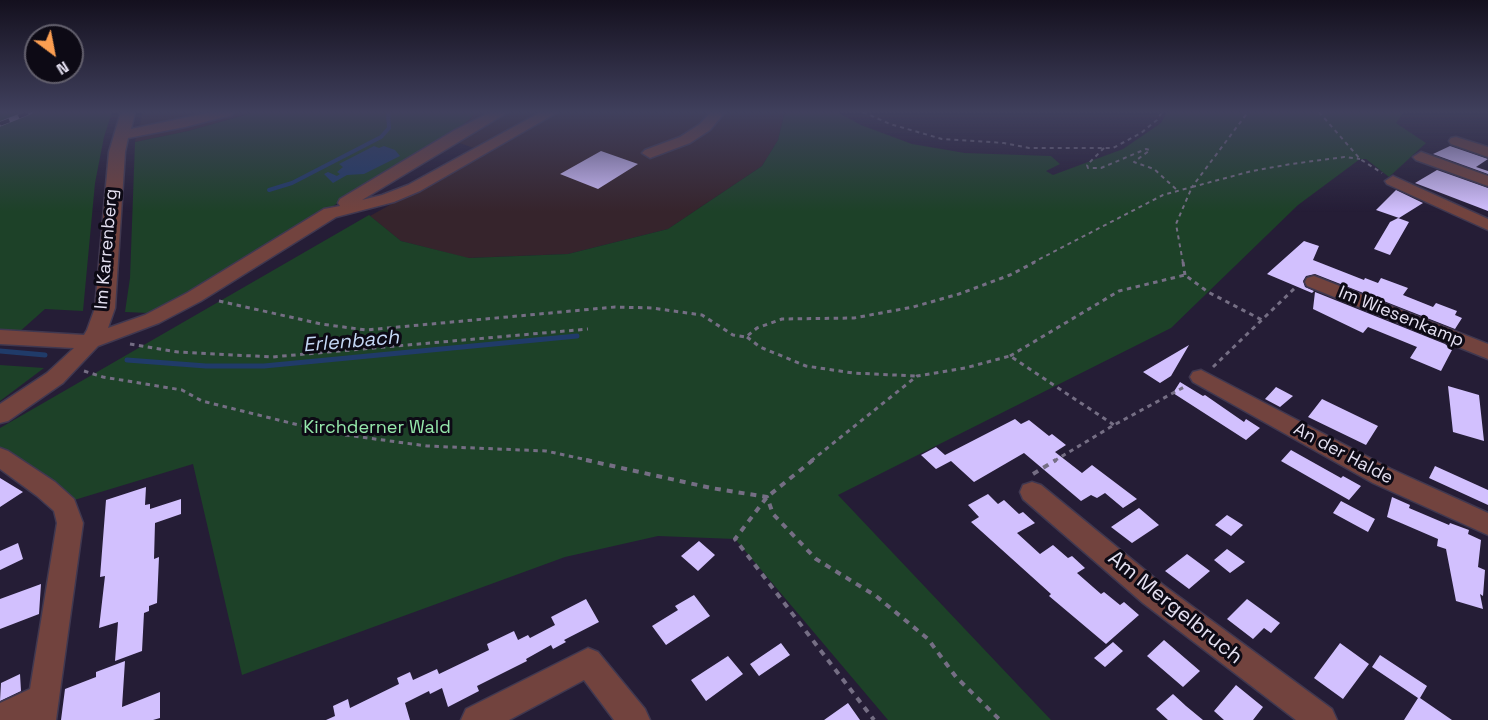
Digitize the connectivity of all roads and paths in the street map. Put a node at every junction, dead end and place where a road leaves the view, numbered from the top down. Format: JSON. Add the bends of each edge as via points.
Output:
{"nodes":[{"id":1,"x":119,"y":146,"type":"edge"},
{"id":2,"x":440,"y":146,"type":"edge"},
{"id":3,"x":490,"y":146,"type":"edge"},
{"id":4,"x":670,"y":146,"type":"edge"},
{"id":5,"x":1017,"y":146,"type":"edge"},
{"id":6,"x":1117,"y":146,"type":"edge"},
{"id":7,"x":1221,"y":146,"type":"edge"},
{"id":8,"x":1348,"y":146,"type":"edge"},
{"id":9,"x":1469,"y":146,"type":"edge"},
{"id":10,"x":1104,"y":148,"type":"junction"},
{"id":11,"x":1488,"y":152,"type":"edge"},
{"id":12,"x":650,"y":153,"type":"dead end"},
{"id":13,"x":1421,"y":157,"type":"dead end"},
{"id":14,"x":1360,"y":159,"type":"junction"},
{"id":15,"x":1393,"y":181,"type":"joint"},
{"id":16,"x":1488,"y":181,"type":"edge"},
{"id":17,"x":1192,"y":187,"type":"junction"},
{"id":18,"x":1177,"y":190,"type":"junction"},
{"id":19,"x":330,"y":213,"type":"junction"},
{"id":20,"x":1488,"y":225,"type":"edge"},
{"id":21,"x":1185,"y":275,"type":"junction"},
{"id":22,"x":1314,"y":282,"type":"joint"},
{"id":23,"x":194,"y":297,"type":"junction"},
{"id":24,"x":1262,"y":320,"type":"junction"},
{"id":25,"x":588,"y":329,"type":"dead end"},
{"id":26,"x":0,"y":337,"type":"edge"},
{"id":27,"x":746,"y":337,"type":"junction"},
{"id":28,"x":90,"y":342,"type":"junction"},
{"id":29,"x":135,"y":345,"type":"dead end"},
{"id":30,"x":1488,"y":352,"type":"edge"},
{"id":31,"x":1010,"y":356,"type":"junction"},
{"id":32,"x":68,"y":367,"type":"junction"},
{"id":33,"x":917,"y":376,"type":"junction"},
{"id":34,"x":1202,"y":377,"type":"junction"},
{"id":35,"x":0,"y":414,"type":"edge"},
{"id":36,"x":1114,"y":425,"type":"junction"},
{"id":37,"x":0,"y":457,"type":"edge"},
{"id":38,"x":1032,"y":492,"type":"joint"},
{"id":39,"x":767,"y":497,"type":"junction"},
{"id":40,"x":1488,"y":524,"type":"edge"},
{"id":41,"x":43,"y":709,"type":"edge"},
{"id":42,"x":0,"y":719,"type":"edge"},
{"id":43,"x":477,"y":720,"type":"edge"},
{"id":44,"x":634,"y":720,"type":"edge"},
{"id":45,"x":874,"y":720,"type":"edge"},
{"id":46,"x":1000,"y":720,"type":"edge"},
{"id":47,"x":1321,"y":720,"type":"edge"}],
"edges":[{"from":1,"to":28,"type":"street","name":"Im Karrenberg","via":[[105,308]]},
{"from":2,"to":19,"type":"street"},
{"from":3,"to":19,"type":"street","via":[[388,200]]},
{"from":4,"to":12,"type":"street"},
{"from":5,"to":10,"type":"path"},
{"from":6,"to":10,"type":"path"},
{"from":7,"to":17,"type":"path"},
{"from":8,"to":14,"type":"path"},
{"from":9,"to":11,"type":"street"},
{"from":10,"to":18,"type":"path","via":[[1088,168],[1101,168],[1146,149],[1150,150],[1134,162],[1154,169]]},
{"from":13,"to":16,"type":"street"},
{"from":14,"to":15,"type":"path"},
{"from":14,"to":17,"type":"path","via":[[1344,157],[1291,164]]},
{"from":15,"to":20,"type":"street"},
{"from":17,"to":18,"type":"path"},
{"from":17,"to":21,"type":"path","via":[[1176,224]]},
{"from":18,"to":27,"type":"path","via":[[1010,275],[959,294],[854,318],[782,319],[757,328]]},
{"from":19,"to":23,"type":"street"},
{"from":21,"to":24,"type":"path","via":[[1208,292]]},
{"from":21,"to":31,"type":"path","via":[[1119,291]]},
{"from":22,"to":24,"type":"path","via":[[1302,281]]},
{"from":22,"to":30,"type":"street","name":"Im Wiesenkamp"},
{"from":23,"to":27,"type":"path","via":[[366,330],[652,308],[702,315],[733,335]]},
{"from":23,"to":28,"type":"street","via":[[152,319]]},
{"from":24,"to":34,"type":"path"},
{"from":25,"to":29,"type":"path","via":[[272,357],[178,352]]},
{"from":26,"to":28,"type":"street"},
{"from":27,"to":33,"type":"path","via":[[806,366]]},
{"from":28,"to":32,"type":"street","name":"Im Karrenberg"},
{"from":31,"to":33,"type":"path"},
{"from":31,"to":36,"type":"path"},
{"from":32,"to":35,"type":"street","name":"Im Karrenberg"},
{"from":32,"to":39,"type":"path","via":[[182,390],[202,400],[330,433],[426,446],[546,451]]},
{"from":33,"to":39,"type":"path"},
{"from":34,"to":36,"type":"path"},
{"from":34,"to":40,"type":"street","name":"An der Halde","via":[[1382,476]]},
{"from":36,"to":38,"type":"path","via":[[1026,478]]},
{"from":37,"to":41,"type":"street","via":[[65,506],[70,523]]},
{"from":38,"to":47,"type":"street","name":"Am Mergelbruch","via":[[1153,594]]},
{"from":39,"to":45,"type":"path","via":[[735,539]]},
{"from":39,"to":46,"type":"path","via":[[773,514],[816,559],[876,596],[928,639],[956,677]]},
{"from":41,"to":42,"type":"street"},
{"from":43,"to":44,"type":"street","via":[[588,662]]}]}
